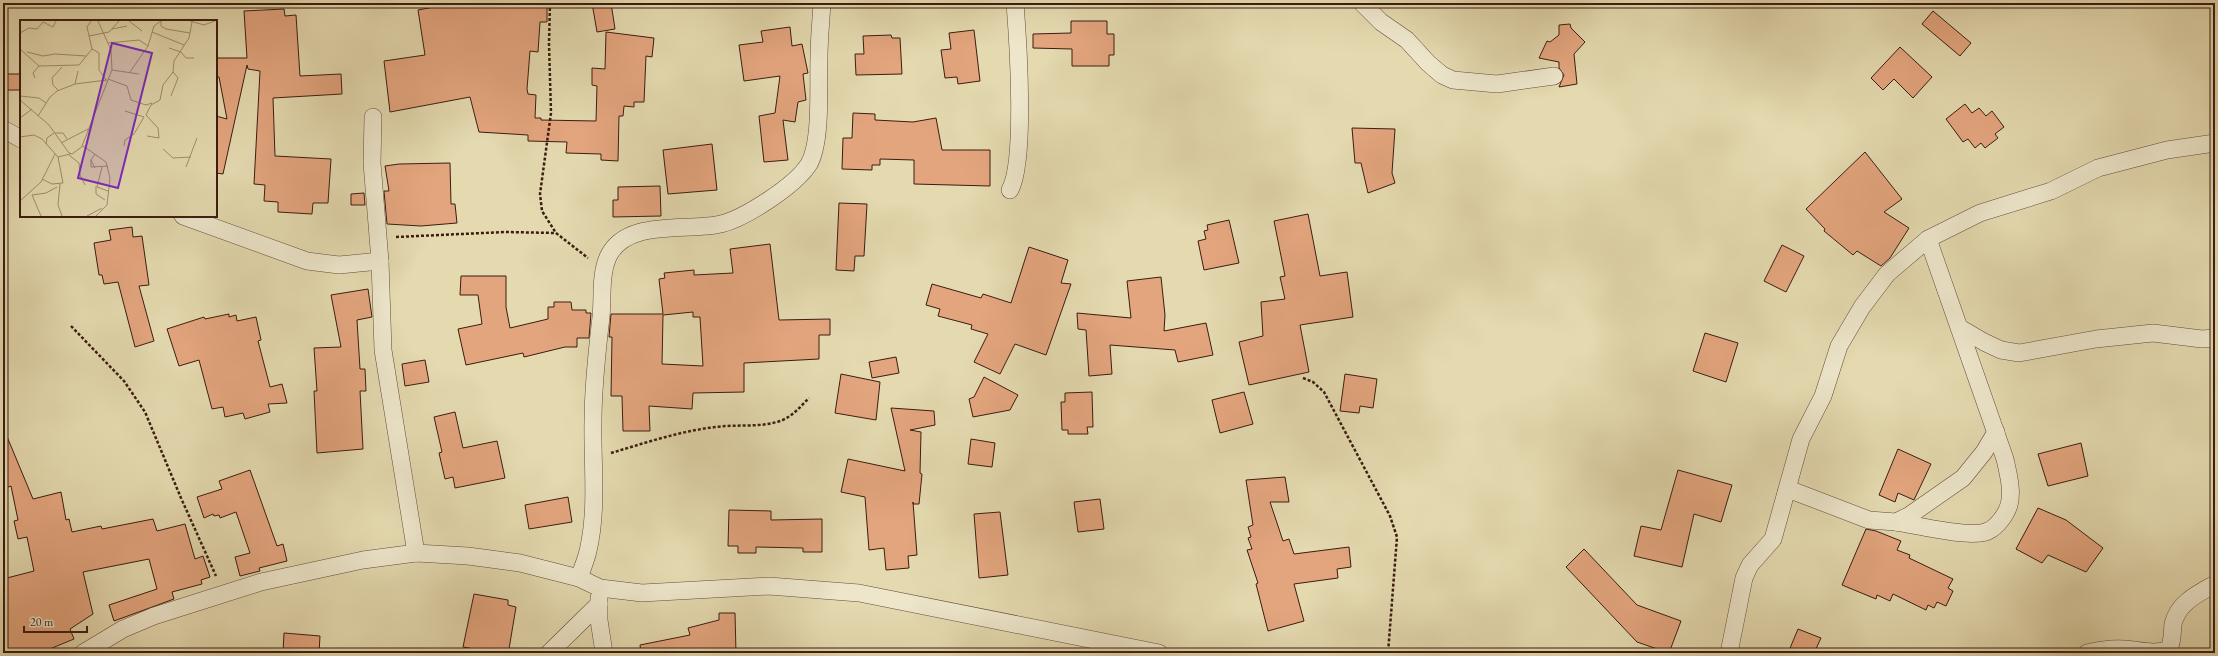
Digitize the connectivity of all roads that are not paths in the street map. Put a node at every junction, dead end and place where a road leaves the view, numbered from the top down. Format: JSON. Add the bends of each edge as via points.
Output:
{"nodes":[{"id":1,"x":822,"y":3,"type":"edge"},
{"id":2,"x":1016,"y":3,"type":"edge"},
{"id":3,"x":1362,"y":3,"type":"edge"},
{"id":4,"x":1554,"y":76,"type":"dead end"},
{"id":5,"x":373,"y":117,"type":"dead end"},
{"id":6,"x":3,"y":129,"type":"edge"},
{"id":7,"x":20,"y":139,"type":"edge"},
{"id":8,"x":2215,"y":143,"type":"edge"},
{"id":9,"x":1010,"y":190,"type":"dead end"},
{"id":10,"x":186,"y":217,"type":"edge"},
{"id":11,"x":1928,"y":239,"type":"junction"},
{"id":12,"x":380,"y":261,"type":"junction"},
{"id":13,"x":1960,"y":328,"type":"junction"},
{"id":14,"x":2215,"y":338,"type":"edge"},
{"id":15,"x":1996,"y":432,"type":"junction"},
{"id":16,"x":1788,"y":489,"type":"junction"},
{"id":17,"x":1896,"y":522,"type":"junction"},
{"id":18,"x":416,"y":553,"type":"junction"},
{"id":19,"x":579,"y":578,"type":"junction"},
{"id":20,"x":2215,"y":584,"type":"edge"},
{"id":21,"x":600,"y":596,"type":"junction"},
{"id":22,"x":83,"y":653,"type":"edge"},
{"id":23,"x":549,"y":653,"type":"edge"},
{"id":24,"x":604,"y":653,"type":"edge"},
{"id":25,"x":1159,"y":653,"type":"edge"},
{"id":26,"x":1729,"y":653,"type":"edge"},
{"id":27,"x":2087,"y":653,"type":"edge"}],
"edges":[{"from":1,"to":19,"type":"street","via":[[817,125],[815,146],[808,164],[788,186],[746,215],[720,224],[645,231],[627,237],[617,244],[609,255],[603,271],[604,290],[593,420],[591,529],[588,550]]},
{"from":2,"to":9,"type":"street","via":[[1019,127],[1015,180]]},
{"from":3,"to":4,"type":"street","via":[[1381,22],[1407,40],[1428,63],[1453,80],[1497,84]]},
{"from":5,"to":12,"type":"street","via":[[372,163]]},
{"from":6,"to":7,"type":"street"},
{"from":8,"to":11,"type":"street","via":[[2167,150],[2098,168],[2051,191],[1980,213]]},
{"from":10,"to":12,"type":"street","via":[[307,261],[339,265]]},
{"from":11,"to":13,"type":"street"},
{"from":11,"to":16,"type":"street","via":[[1876,286],[1851,323],[1839,346],[1823,396],[1801,439]]},
{"from":12,"to":18,"type":"street","via":[[383,350]]},
{"from":13,"to":14,"type":"street","via":[[2001,350],[2019,353],[2096,339],[2147,334]]},
{"from":13,"to":15,"type":"street"},
{"from":15,"to":17,"type":"street","via":[[1963,478]]},
{"from":15,"to":17,"type":"street","via":[[2010,486],[2009,504],[2003,518],[1988,531],[1969,533]]},
{"from":16,"to":17,"type":"street","via":[[1869,520]]},
{"from":16,"to":26,"type":"street","via":[[1773,539],[1750,565],[1744,578]]},
{"from":18,"to":19,"type":"street","via":[[520,563]]},
{"from":18,"to":22,"type":"street","via":[[363,560],[261,582],[135,624]]},
{"from":19,"to":21,"type":"street"},
{"from":20,"to":27,"type":"street","via":[[2181,606],[2175,615],[2170,649],[2162,652],[2106,649]]},
{"from":21,"to":23,"type":"street"},
{"from":21,"to":24,"type":"street","via":[[599,620]]},
{"from":21,"to":25,"type":"street","via":[[768,586],[860,593]]}]}
